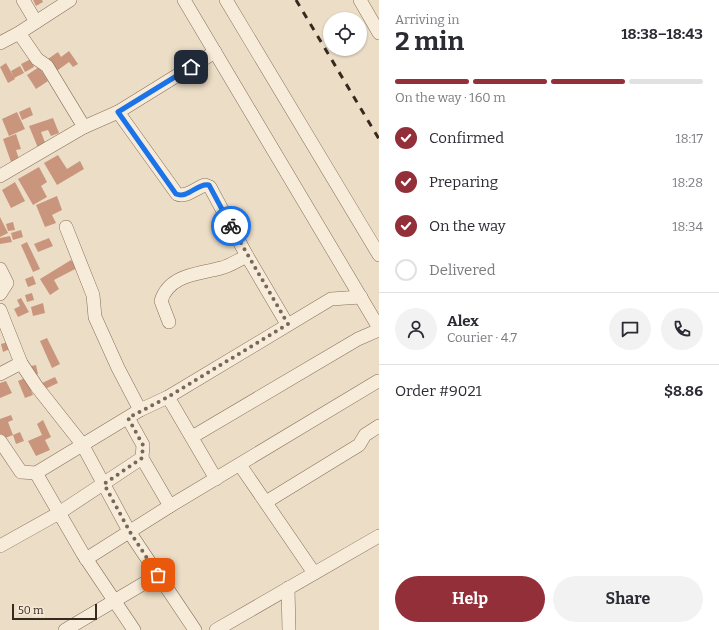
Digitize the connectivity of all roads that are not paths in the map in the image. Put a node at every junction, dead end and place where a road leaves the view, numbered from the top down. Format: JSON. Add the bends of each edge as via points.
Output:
{"nodes":[{"id":1,"x":22,"y":0,"type":"edge"},
{"id":2,"x":70,"y":0,"type":"edge"},
{"id":3,"x":184,"y":0,"type":"edge"},
{"id":4,"x":226,"y":0,"type":"edge"},
{"id":5,"x":360,"y":0,"type":"edge"},
{"id":6,"x":36,"y":22,"type":"junction"},
{"id":7,"x":20,"y":33,"type":"junction"},
{"id":8,"x":379,"y":33,"type":"edge"},
{"id":9,"x":0,"y":44,"type":"edge"},
{"id":10,"x":215,"y":52,"type":"junction"},
{"id":11,"x":118,"y":112,"type":"junction"},
{"id":12,"x":84,"y":127,"type":"junction"},
{"id":13,"x":0,"y":176,"type":"edge"},
{"id":14,"x":66,"y":226,"type":"dead end"},
{"id":15,"x":379,"y":255,"type":"edge"},
{"id":16,"x":247,"y":256,"type":"junction"},
{"id":17,"x":0,"y":269,"type":"edge"},
{"id":18,"x":0,"y":294,"type":"edge"},
{"id":19,"x":360,"y":296,"type":"junction"},
{"id":20,"x":0,"y":310,"type":"edge"},
{"id":21,"x":169,"y":322,"type":"dead end"},
{"id":22,"x":288,"y":324,"type":"junction"},
{"id":23,"x":379,"y":329,"type":"edge"},
{"id":24,"x":22,"y":363,"type":"junction"},
{"id":25,"x":0,"y":374,"type":"edge"},
{"id":26,"x":378,"y":381,"type":"edge"},
{"id":27,"x":168,"y":397,"type":"junction"},
{"id":28,"x":140,"y":410,"type":"junction"},
{"id":29,"x":128,"y":418,"type":"junction"},
{"id":30,"x":379,"y":426,"type":"edge"},
{"id":31,"x":192,"y":437,"type":"junction"},
{"id":32,"x":0,"y":441,"type":"edge"},
{"id":33,"x":82,"y":444,"type":"junction"},
{"id":34,"x":142,"y":458,"type":"junction"},
{"id":35,"x":240,"y":465,"type":"junction"},
{"id":36,"x":36,"y":473,"type":"junction"},
{"id":37,"x":216,"y":479,"type":"junction"},
{"id":38,"x":104,"y":484,"type":"junction"},
{"id":39,"x":266,"y":502,"type":"junction"},
{"id":40,"x":170,"y":506,"type":"junction"},
{"id":41,"x":59,"y":513,"type":"junction"},
{"id":42,"x":130,"y":532,"type":"junction"},
{"id":43,"x":379,"y":536,"type":"edge"},
{"id":44,"x":0,"y":546,"type":"edge"},
{"id":45,"x":86,"y":559,"type":"junction"},
{"id":46,"x":314,"y":573,"type":"junction"},
{"id":47,"x":158,"y":575,"type":"junction"},
{"id":48,"x":288,"y":588,"type":"junction"},
{"id":49,"x":115,"y":602,"type":"junction"},
{"id":50,"x":65,"y":630,"type":"edge"},
{"id":51,"x":134,"y":630,"type":"edge"},
{"id":52,"x":194,"y":630,"type":"edge"},
{"id":53,"x":216,"y":630,"type":"edge"},
{"id":54,"x":289,"y":630,"type":"edge"}],
"edges":[{"from":1,"to":6,"type":"street"},
{"from":2,"to":6,"type":"street"},
{"from":3,"to":10,"type":"street"},
{"from":4,"to":15,"type":"street"},
{"from":5,"to":8,"type":"street"},
{"from":6,"to":7,"type":"street"},
{"from":7,"to":9,"type":"street"},
{"from":7,"to":12,"type":"street","via":[[37,59],[48,66]]},
{"from":10,"to":11,"type":"street"},
{"from":10,"to":19,"type":"street"},
{"from":11,"to":12,"type":"street"},
{"from":11,"to":16,"type":"street","via":[[176,194],[185,195],[203,185],[209,185]]},
{"from":12,"to":13,"type":"street"},
{"from":14,"to":28,"type":"street","via":[[93,295],[95,317]]},
{"from":16,"to":21,"type":"street","via":[[223,268],[192,274],[166,290],[161,301]]},
{"from":16,"to":22,"type":"street"},
{"from":17,"to":18,"type":"street","via":[[7,283]]},
{"from":19,"to":22,"type":"street","via":[[331,299]]},
{"from":19,"to":23,"type":"street"},
{"from":20,"to":24,"type":"street"},
{"from":22,"to":27,"type":"street"},
{"from":23,"to":31,"type":"street"},
{"from":24,"to":25,"type":"street"},
{"from":24,"to":33,"type":"street","via":[[37,387]]},
{"from":26,"to":35,"type":"street"},
{"from":27,"to":28,"type":"street"},
{"from":27,"to":31,"type":"street"},
{"from":28,"to":29,"type":"street"},
{"from":29,"to":33,"type":"street"},
{"from":29,"to":34,"type":"street","via":[[143,445]]},
{"from":30,"to":39,"type":"street","via":[[366,435],[359,445]]},
{"from":31,"to":37,"type":"street"},
{"from":32,"to":36,"type":"street","via":[[21,472]]},
{"from":33,"to":36,"type":"street"},
{"from":33,"to":38,"type":"street"},
{"from":34,"to":38,"type":"street"},
{"from":34,"to":40,"type":"street"},
{"from":35,"to":37,"type":"street"},
{"from":35,"to":39,"type":"street"},
{"from":36,"to":41,"type":"street"},
{"from":37,"to":40,"type":"street"},
{"from":38,"to":41,"type":"street"},
{"from":38,"to":42,"type":"street"},
{"from":39,"to":46,"type":"street"},
{"from":40,"to":42,"type":"street"},
{"from":41,"to":44,"type":"street"},
{"from":41,"to":45,"type":"street"},
{"from":42,"to":45,"type":"street"},
{"from":42,"to":47,"type":"street"},
{"from":43,"to":46,"type":"street"},
{"from":45,"to":49,"type":"street"},
{"from":46,"to":48,"type":"street"},
{"from":47,"to":49,"type":"street"},
{"from":47,"to":52,"type":"street"},
{"from":48,"to":53,"type":"street"},
{"from":48,"to":54,"type":"street"},
{"from":49,"to":50,"type":"street"},
{"from":49,"to":51,"type":"street"}]}
